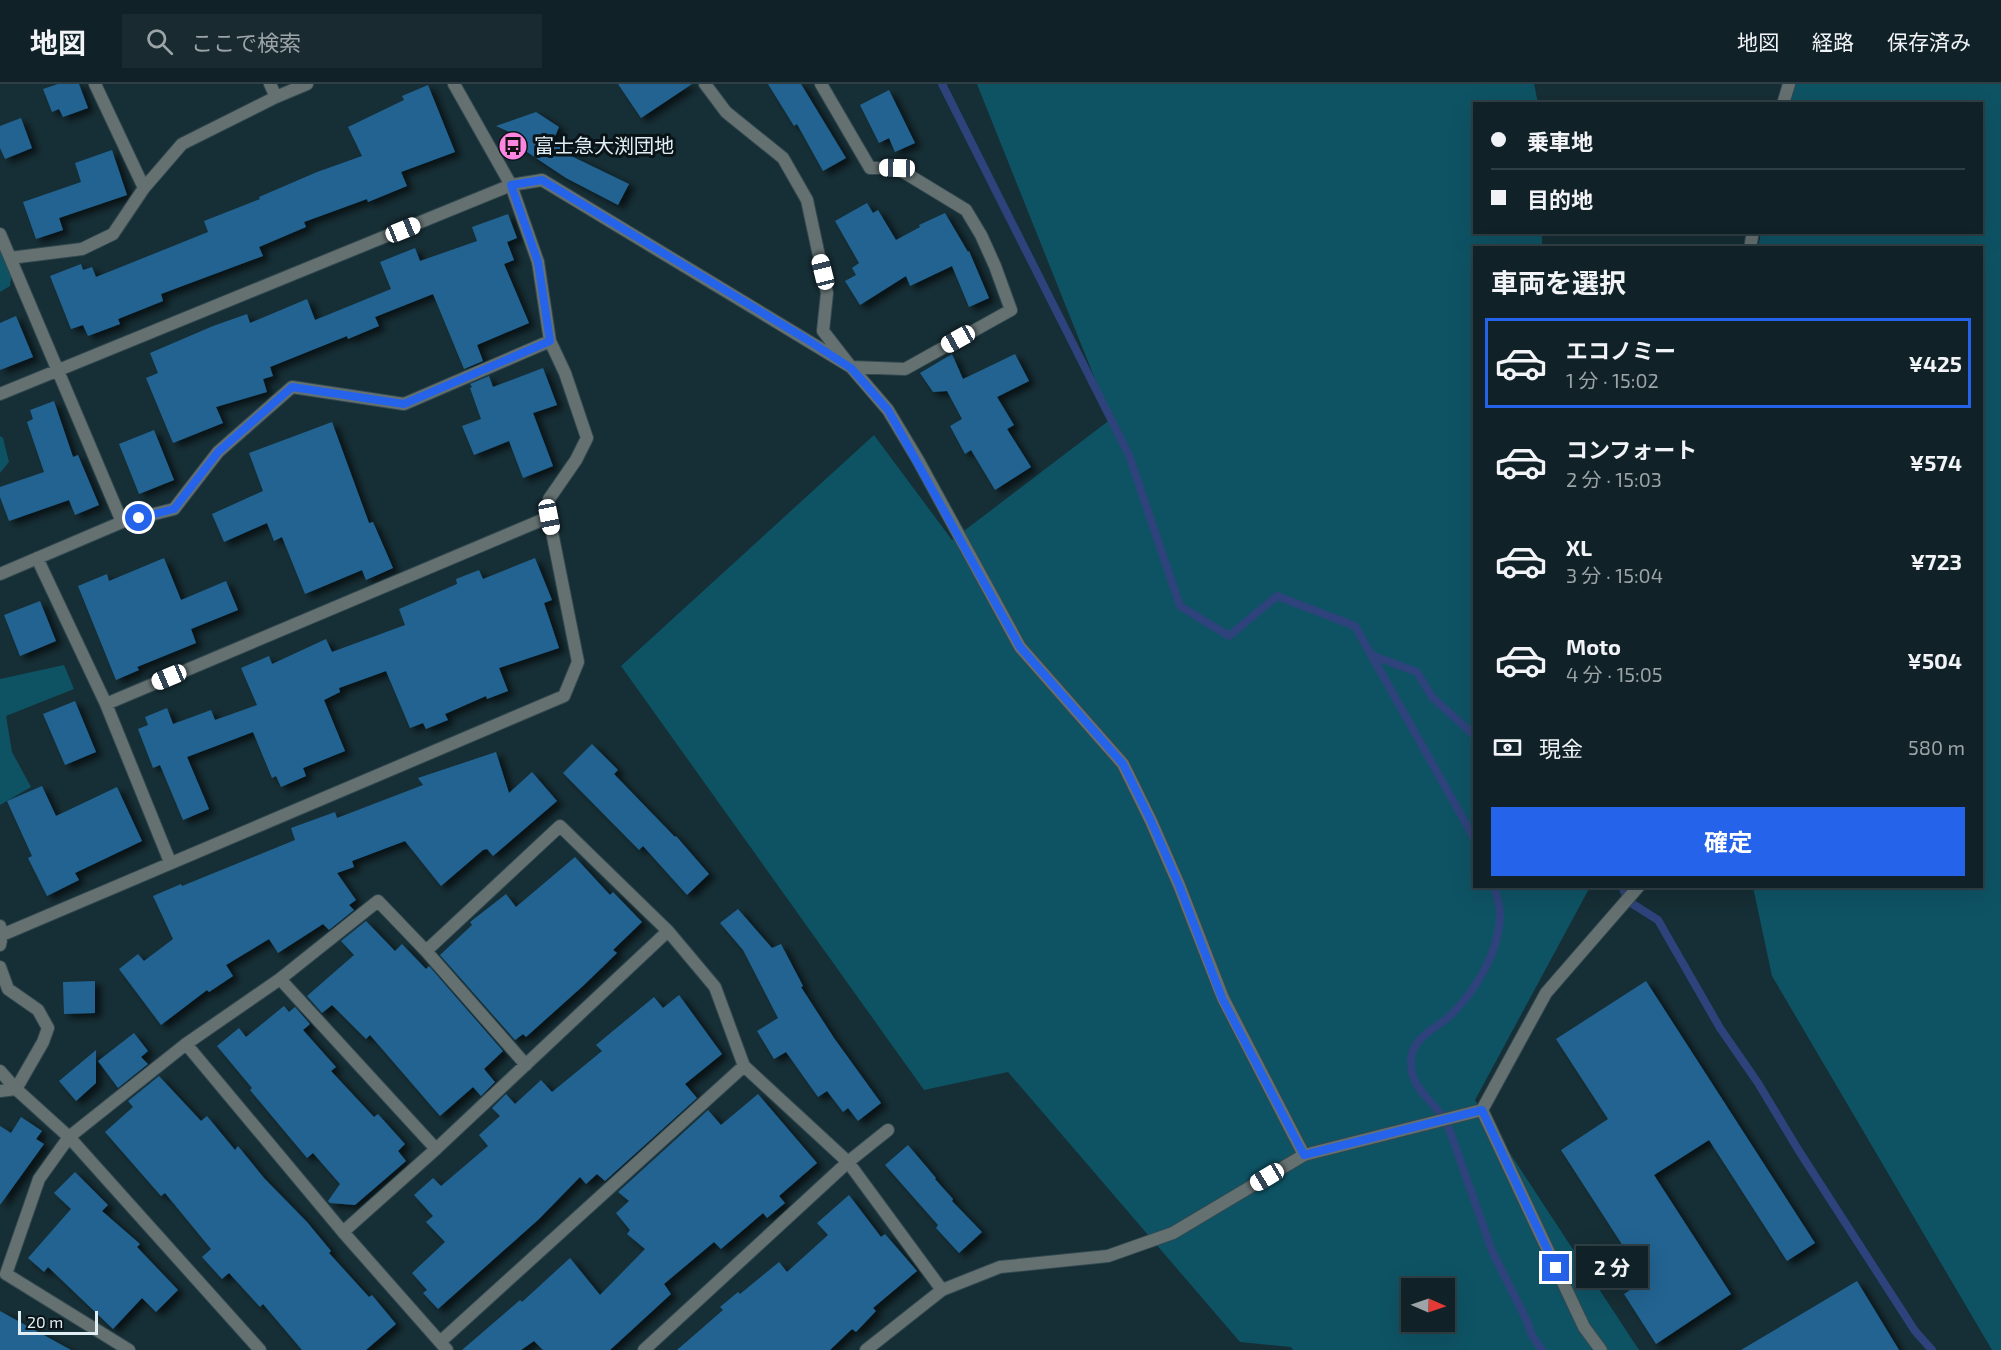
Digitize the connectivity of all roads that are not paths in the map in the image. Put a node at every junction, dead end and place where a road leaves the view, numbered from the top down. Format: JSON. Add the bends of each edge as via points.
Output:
{"nodes":[{"id":1,"x":95,"y":84,"type":"edge"},
{"id":2,"x":270,"y":84,"type":"edge"},
{"id":3,"x":307,"y":84,"type":"edge"},
{"id":4,"x":454,"y":84,"type":"edge"},
{"id":5,"x":705,"y":84,"type":"edge"},
{"id":6,"x":821,"y":84,"type":"edge"},
{"id":7,"x":1789,"y":84,"type":"edge"},
{"id":8,"x":276,"y":97,"type":"junction"},
{"id":9,"x":1784,"y":102,"type":"edge"},
{"id":10,"x":511,"y":185,"type":"junction"},
{"id":11,"x":144,"y":188,"type":"junction"},
{"id":12,"x":0,"y":234,"type":"edge"},
{"id":13,"x":10,"y":258,"type":"junction"},
{"id":14,"x":550,"y":341,"type":"junction"},
{"id":15,"x":851,"y":368,"type":"junction"},
{"id":16,"x":56,"y":370,"type":"junction"},
{"id":17,"x":0,"y":394,"type":"edge"},
{"id":18,"x":549,"y":517,"type":"junction"},
{"id":19,"x":122,"y":522,"type":"junction"},
{"id":20,"x":37,"y":558,"type":"junction"},
{"id":21,"x":0,"y":574,"type":"edge"},
{"id":22,"x":106,"y":704,"type":"junction"},
{"id":23,"x":170,"y":862,"type":"junction"},
{"id":24,"x":1638,"y":888,"type":"edge"},
{"id":25,"x":668,"y":931,"type":"junction"},
{"id":26,"x":1,"y":935,"type":"edge"},
{"id":27,"x":426,"y":951,"type":"junction"},
{"id":28,"x":0,"y":967,"type":"edge"},
{"id":29,"x":280,"y":980,"type":"junction"},
{"id":30,"x":186,"y":1044,"type":"junction"},
{"id":31,"x":526,"y":1065,"type":"junction"},
{"id":32,"x":744,"y":1066,"type":"junction"},
{"id":33,"x":0,"y":1071,"type":"edge"},
{"id":34,"x":16,"y":1089,"type":"junction"},
{"id":35,"x":0,"y":1091,"type":"edge"},
{"id":36,"x":1482,"y":1110,"type":"junction"},
{"id":37,"x":888,"y":1130,"type":"dead end"},
{"id":38,"x":69,"y":1137,"type":"junction"},
{"id":39,"x":436,"y":1149,"type":"junction"},
{"id":40,"x":1304,"y":1155,"type":"junction"},
{"id":41,"x":848,"y":1162,"type":"junction"},
{"id":42,"x":343,"y":1232,"type":"junction"},
{"id":43,"x":942,"y":1290,"type":"junction"},
{"id":44,"x":443,"y":1346,"type":"edge"},
{"id":45,"x":129,"y":1350,"type":"edge"},
{"id":46,"x":260,"y":1350,"type":"edge"},
{"id":47,"x":644,"y":1350,"type":"edge"},
{"id":48,"x":866,"y":1350,"type":"edge"},
{"id":49,"x":1601,"y":1350,"type":"edge"}],
"edges":[{"from":1,"to":11,"type":"street"},
{"from":2,"to":8,"type":"street"},
{"from":3,"to":8,"type":"street"},
{"from":4,"to":10,"type":"street"},
{"from":5,"to":15,"type":"street","via":[[726,112],[783,158],[807,200],[828,293],[823,331]]},
{"from":6,"to":15,"type":"street","via":[[870,168],[897,168],[966,210],[995,266],[1011,310],[905,369]]},
{"from":7,"to":9,"type":"street"},
{"from":8,"to":11,"type":"street","via":[[182,144]]},
{"from":10,"to":14,"type":"street","via":[[538,262]]},
{"from":10,"to":15,"type":"street","via":[[542,180]]},
{"from":10,"to":16,"type":"street"},
{"from":11,"to":13,"type":"street","via":[[113,234],[82,249]]},
{"from":12,"to":13,"type":"street"},
{"from":13,"to":16,"type":"street"},
{"from":14,"to":18,"type":"street","via":[[587,438],[549,499]]},
{"from":14,"to":19,"type":"street","via":[[404,404],[292,387],[218,452],[174,509]]},
{"from":15,"to":40,"type":"street","via":[[888,410],[1020,647],[1123,764],[1179,885],[1222,998]]},
{"from":16,"to":17,"type":"street"},
{"from":16,"to":19,"type":"street"},
{"from":18,"to":22,"type":"street"},
{"from":18,"to":23,"type":"street","via":[[578,662],[564,696]]},
{"from":19,"to":20,"type":"street"},
{"from":20,"to":21,"type":"street"},
{"from":20,"to":22,"type":"street"},
{"from":22,"to":23,"type":"street"},
{"from":23,"to":26,"type":"street"},
{"from":24,"to":36,"type":"street","via":[[1546,993]]},
{"from":25,"to":27,"type":"street","via":[[560,826]]},
{"from":25,"to":31,"type":"street"},
{"from":25,"to":32,"type":"street","via":[[715,987]]},
{"from":27,"to":29,"type":"street","via":[[378,902]]},
{"from":27,"to":31,"type":"street"},
{"from":28,"to":34,"type":"street","via":[[8,989],[38,1010],[48,1028]]},
{"from":29,"to":30,"type":"street"},
{"from":29,"to":39,"type":"street"},
{"from":30,"to":38,"type":"street"},
{"from":30,"to":42,"type":"street"},
{"from":31,"to":39,"type":"street"},
{"from":32,"to":41,"type":"street"},
{"from":32,"to":44,"type":"street"},
{"from":33,"to":34,"type":"street"},
{"from":34,"to":35,"type":"street"},
{"from":34,"to":38,"type":"street"},
{"from":36,"to":40,"type":"street"},
{"from":36,"to":49,"type":"street","via":[[1584,1327]]},
{"from":37,"to":41,"type":"street"},
{"from":38,"to":45,"type":"street","via":[[39,1179],[6,1274]]},
{"from":38,"to":46,"type":"street"},
{"from":39,"to":42,"type":"street"},
{"from":40,"to":43,"type":"street","via":[[1173,1233],[1108,1256],[1000,1268]]},
{"from":41,"to":43,"type":"street"},
{"from":41,"to":47,"type":"street"},
{"from":42,"to":44,"type":"street"},
{"from":43,"to":48,"type":"street"}]}
